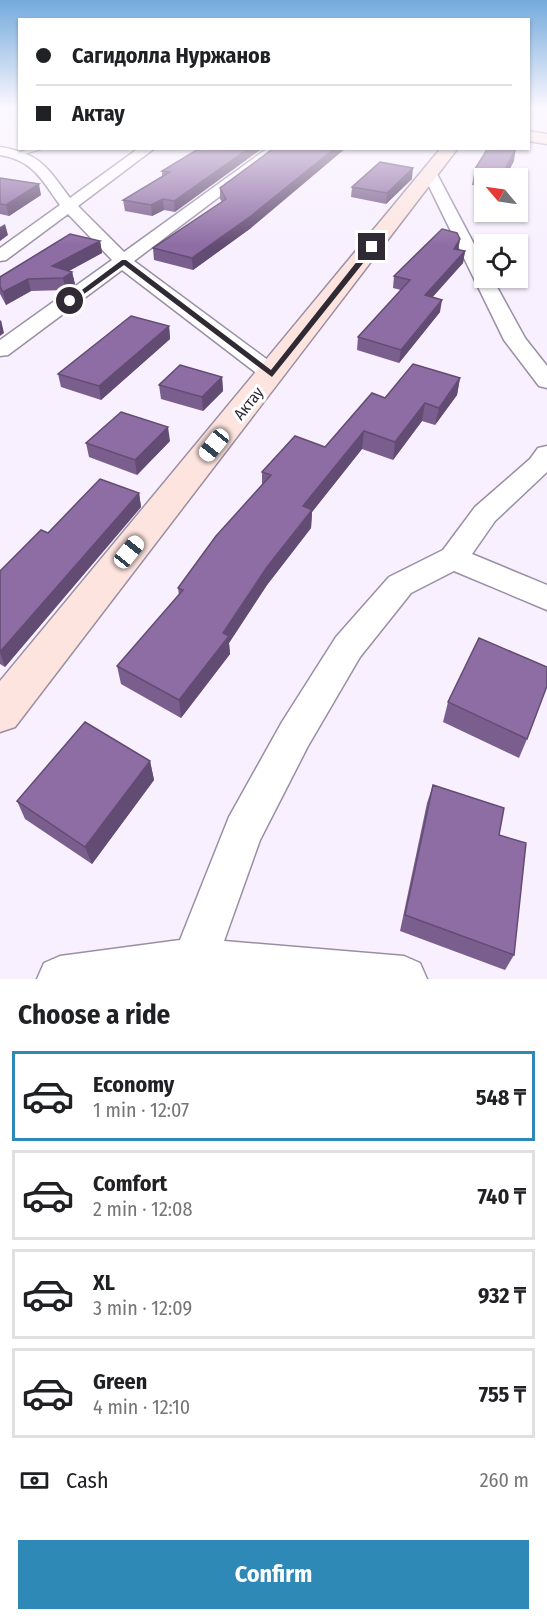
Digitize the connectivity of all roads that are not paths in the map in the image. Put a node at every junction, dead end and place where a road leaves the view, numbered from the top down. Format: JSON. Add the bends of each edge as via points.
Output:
{"nodes":[{"id":1,"x":12,"y":154,"type":"edge"},
{"id":2,"x":141,"y":154,"type":"edge"},
{"id":3,"x":270,"y":154,"type":"edge"},
{"id":4,"x":446,"y":154,"type":"edge"},
{"id":5,"x":430,"y":174,"type":"junction"},
{"id":6,"x":68,"y":205,"type":"junction"},
{"id":7,"x":0,"y":256,"type":"edge"},
{"id":8,"x":124,"y":262,"type":"junction"},
{"id":9,"x":0,"y":350,"type":"edge"},
{"id":10,"x":272,"y":374,"type":"junction"},
{"id":11,"x":547,"y":381,"type":"edge"},
{"id":12,"x":547,"y":454,"type":"edge"},
{"id":13,"x":453,"y":558,"type":"junction"},
{"id":14,"x":547,"y":598,"type":"edge"},
{"id":15,"x":0,"y":713,"type":"edge"},
{"id":16,"x":194,"y":961,"type":"junction"},
{"id":17,"x":60,"y":979,"type":"edge"},
{"id":18,"x":404,"y":979,"type":"edge"}],
"edges":[{"from":1,"to":6,"type":"street","via":[[37,164]]},
{"from":2,"to":6,"type":"street"},
{"from":3,"to":8,"type":"street"},
{"from":4,"to":5,"type":"street","name":"Актау"},
{"from":5,"to":10,"type":"street","name":"Актау"},
{"from":5,"to":11,"type":"street","via":[[515,340]]},
{"from":6,"to":7,"type":"street"},
{"from":6,"to":8,"type":"street"},
{"from":8,"to":9,"type":"street"},
{"from":8,"to":10,"type":"street"},
{"from":10,"to":15,"type":"street","name":"Актау"},
{"from":12,"to":13,"type":"street","via":[[485,514]]},
{"from":13,"to":14,"type":"street"},
{"from":13,"to":16,"type":"street","via":[[400,585],[348,647],[243,831]]},
{"from":16,"to":17,"type":"street"},
{"from":16,"to":18,"type":"street"}]}
